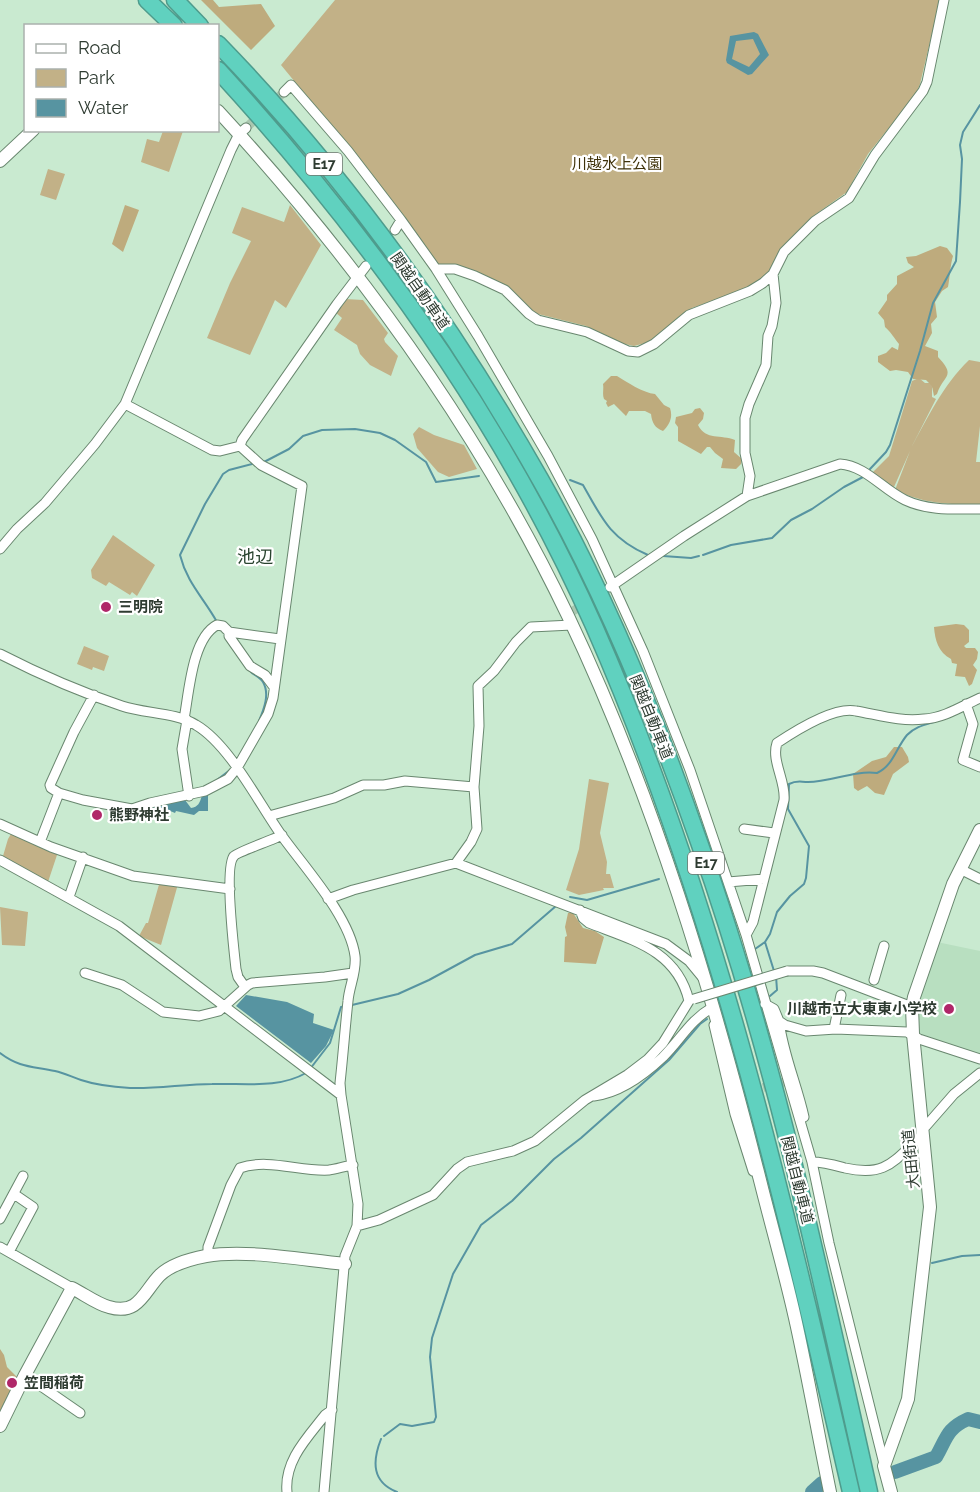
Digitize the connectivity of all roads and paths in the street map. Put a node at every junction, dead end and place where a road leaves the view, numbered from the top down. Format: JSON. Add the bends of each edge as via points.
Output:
{"nodes":[{"id":1,"x":147,"y":0,"type":"edge"},
{"id":2,"x":175,"y":0,"type":"edge"},
{"id":3,"x":944,"y":0,"type":"edge"},
{"id":4,"x":172,"y":24,"type":"edge"},
{"id":5,"x":198,"y":24,"type":"edge"},
{"id":6,"x":221,"y":47,"type":"edge"},
{"id":7,"x":219,"y":71,"type":"edge"},
{"id":8,"x":284,"y":92,"type":"dead end"},
{"id":9,"x":219,"y":112,"type":"edge"},
{"id":10,"x":242,"y":131,"type":"junction"},
{"id":11,"x":31,"y":132,"type":"edge"},
{"id":12,"x":0,"y":161,"type":"edge"},
{"id":13,"x":401,"y":220,"type":"junction"},
{"id":14,"x":395,"y":230,"type":"dead end"},
{"id":15,"x":436,"y":269,"type":"junction"},
{"id":16,"x":362,"y":271,"type":"junction"},
{"id":17,"x":773,"y":274,"type":"junction"},
{"id":18,"x":125,"y":404,"type":"junction"},
{"id":19,"x":240,"y":446,"type":"junction"},
{"id":20,"x":747,"y":496,"type":"junction"},
{"id":21,"x":980,"y":509,"type":"edge"},
{"id":22,"x":0,"y":549,"type":"edge"},
{"id":23,"x":612,"y":586,"type":"junction"},
{"id":24,"x":571,"y":617,"type":"junction"},
{"id":25,"x":229,"y":632,"type":"junction"},
{"id":26,"x":280,"y":639,"type":"junction"},
{"id":27,"x":0,"y":654,"type":"edge"},
{"id":28,"x":274,"y":687,"type":"junction"},
{"id":29,"x":94,"y":695,"type":"junction"},
{"id":30,"x":980,"y":698,"type":"edge"},
{"id":31,"x":967,"y":707,"type":"junction"},
{"id":32,"x":186,"y":719,"type":"junction"},
{"id":33,"x":980,"y":767,"type":"edge"},
{"id":34,"x":237,"y":768,"type":"junction"},
{"id":35,"x":474,"y":788,"type":"junction"},
{"id":36,"x":59,"y":793,"type":"junction"},
{"id":37,"x":189,"y":796,"type":"junction"},
{"id":38,"x":269,"y":816,"type":"junction"},
{"id":39,"x":0,"y":824,"type":"edge"},
{"id":40,"x":744,"y":829,"type":"dead end"},
{"id":41,"x":980,"y":830,"type":"edge"},
{"id":42,"x":774,"y":833,"type":"junction"},
{"id":43,"x":282,"y":835,"type":"junction"},
{"id":44,"x":40,"y":843,"type":"junction"},
{"id":45,"x":83,"y":857,"type":"junction"},
{"id":46,"x":0,"y":860,"type":"edge"},
{"id":47,"x":456,"y":863,"type":"junction"},
{"id":48,"x":960,"y":869,"type":"junction"},
{"id":49,"x":764,"y":879,"type":"junction"},
{"id":50,"x":980,"y":879,"type":"edge"},
{"id":51,"x":728,"y":882,"type":"junction"},
{"id":52,"x":230,"y":889,"type":"junction"},
{"id":53,"x":69,"y":897,"type":"junction"},
{"id":54,"x":328,"y":898,"type":"junction"},
{"id":55,"x":580,"y":910,"type":"junction"},
{"id":56,"x":746,"y":935,"type":"junction"},
{"id":57,"x":884,"y":946,"type":"dead end"},
{"id":58,"x":85,"y":973,"type":"dead end"},
{"id":59,"x":353,"y":973,"type":"junction"},
{"id":60,"x":705,"y":980,"type":"junction"},
{"id":61,"x":874,"y":980,"type":"dead end"},
{"id":62,"x":245,"y":987,"type":"junction"},
{"id":63,"x":841,"y":995,"type":"dead end"},
{"id":64,"x":691,"y":1000,"type":"junction"},
{"id":65,"x":765,"y":1004,"type":"junction"},
{"id":66,"x":226,"y":1006,"type":"junction"},
{"id":67,"x":839,"y":1006,"type":"junction"},
{"id":68,"x":912,"y":1007,"type":"junction"},
{"id":69,"x":851,"y":1009,"type":"dead end"},
{"id":70,"x":715,"y":1012,"type":"junction"},
{"id":71,"x":779,"y":1021,"type":"junction"},
{"id":72,"x":834,"y":1029,"type":"junction"},
{"id":73,"x":913,"y":1034,"type":"junction"},
{"id":74,"x":980,"y":1059,"type":"edge"},
{"id":75,"x":980,"y":1073,"type":"edge"},
{"id":76,"x":341,"y":1095,"type":"junction"},
{"id":77,"x":591,"y":1096,"type":"junction"},
{"id":78,"x":923,"y":1131,"type":"junction"},
{"id":79,"x":812,"y":1160,"type":"junction"},
{"id":80,"x":352,"y":1165,"type":"junction"},
{"id":81,"x":23,"y":1176,"type":"dead end"},
{"id":82,"x":14,"y":1194,"type":"junction"},
{"id":83,"x":0,"y":1219,"type":"edge"},
{"id":84,"x":357,"y":1226,"type":"junction"},
{"id":85,"x":4,"y":1250,"type":"edge"},
{"id":86,"x":208,"y":1255,"type":"junction"},
{"id":87,"x":345,"y":1264,"type":"junction"},
{"id":88,"x":72,"y":1288,"type":"junction"},
{"id":89,"x":25,"y":1375,"type":"junction"},
{"id":90,"x":332,"y":1410,"type":"junction"},
{"id":91,"x":81,"y":1413,"type":"dead end"},
{"id":92,"x":0,"y":1426,"type":"edge"},
{"id":93,"x":884,"y":1466,"type":"junction"},
{"id":94,"x":286,"y":1492,"type":"edge"},
{"id":95,"x":324,"y":1492,"type":"edge"},
{"id":96,"x":830,"y":1492,"type":"edge"},
{"id":97,"x":851,"y":1492,"type":"edge"},
{"id":98,"x":869,"y":1492,"type":"edge"},
{"id":99,"x":891,"y":1492,"type":"edge"}],
"edges":[{"from":1,"to":4,"type":"highway"},
{"from":2,"to":5,"type":"highway"},
{"from":3,"to":17,"type":"street","via":[[923,91],[875,155],[849,198],[815,221],[783,252]]},
{"from":6,"to":98,"type":"highway","name":"関越自動車道","number":"E17","via":[[346,190],[452,336],[542,482],[605,607],[700,842],[748,996],[798,1180]]},
{"from":7,"to":97,"type":"highway","name":"関越自動車道","number":"E17","via":[[331,201],[435,343],[525,490],[593,625],[681,848],[729,1001],[779,1184]]},
{"from":8,"to":13,"type":"street","via":[[291,85]]},
{"from":9,"to":10,"type":"street"},
{"from":10,"to":16,"type":"street","via":[[310,216]]},
{"from":10,"to":18,"type":"street"},
{"from":11,"to":12,"type":"street"},
{"from":13,"to":14,"type":"street"},
{"from":13,"to":15,"type":"street"},
{"from":15,"to":17,"type":"street","via":[[455,269],[505,290],[537,320],[586,332],[638,352],[689,315],[750,291]]},
{"from":15,"to":23,"type":"street","via":[[548,456]]},
{"from":16,"to":19,"type":"street"},
{"from":16,"to":24,"type":"street","via":[[479,452]]},
{"from":17,"to":20,"type":"street","via":[[776,303],[766,365],[746,418],[745,453],[750,476]]},
{"from":18,"to":19,"type":"street","via":[[212,450],[220,452]]},
{"from":18,"to":22,"type":"street","via":[[45,503]]},
{"from":19,"to":26,"type":"street","via":[[259,463],[302,486]]},
{"from":20,"to":21,"type":"street","via":[[840,464],[861,470],[895,495],[916,504]]},
{"from":20,"to":23,"type":"street"},
{"from":23,"to":51,"type":"street","via":[[647,660]]},
{"from":24,"to":35,"type":"street","via":[[531,627],[479,684]]},
{"from":24,"to":60,"type":"street","via":[[670,866]]},
{"from":25,"to":26,"type":"street"},
{"from":25,"to":28,"type":"street","via":[[245,660]]},
{"from":25,"to":32,"type":"street","via":[[217,625],[204,635],[195,660]]},
{"from":26,"to":28,"type":"street"},
{"from":27,"to":29,"type":"street"},
{"from":28,"to":34,"type":"street","via":[[268,714]]},
{"from":29,"to":32,"type":"street","via":[[132,709]]},
{"from":29,"to":36,"type":"street","via":[[50,785]]},
{"from":30,"to":31,"type":"street"},
{"from":31,"to":33,"type":"street","via":[[973,724],[963,760]]},
{"from":31,"to":42,"type":"street","via":[[925,719],[893,718],[854,710],[830,714],[789,735],[775,749],[785,792]]},
{"from":32,"to":34,"type":"street","via":[[212,737]]},
{"from":32,"to":37,"type":"street","via":[[182,749]]},
{"from":34,"to":37,"type":"street","via":[[217,786]]},
{"from":34,"to":38,"type":"street"},
{"from":35,"to":38,"type":"street","via":[[405,781],[363,784],[334,798]]},
{"from":35,"to":47,"type":"street","via":[[477,829]]},
{"from":36,"to":37,"type":"street","via":[[132,810]]},
{"from":36,"to":44,"type":"street"},
{"from":38,"to":43,"type":"street"},
{"from":39,"to":44,"type":"street"},
{"from":40,"to":42,"type":"street"},
{"from":41,"to":48,"type":"street","name":"大田街道"},
{"from":42,"to":49,"type":"street"},
{"from":43,"to":52,"type":"street","via":[[235,854],[231,860]]},
{"from":43,"to":54,"type":"street"},
{"from":44,"to":45,"type":"street"},
{"from":45,"to":52,"type":"street","via":[[133,876]]},
{"from":45,"to":53,"type":"street"},
{"from":46,"to":53,"type":"street"},
{"from":47,"to":54,"type":"street"},
{"from":47,"to":55,"type":"street"},
{"from":48,"to":50,"type":"street"},
{"from":48,"to":68,"type":"street","name":"大田街道"},
{"from":49,"to":51,"type":"street"},
{"from":49,"to":56,"type":"street"},
{"from":51,"to":56,"type":"street"},
{"from":52,"to":62,"type":"street","via":[[236,969]]},
{"from":53,"to":66,"type":"street","via":[[133,936]]},
{"from":54,"to":59,"type":"street","via":[[353,951]]},
{"from":55,"to":60,"type":"street","via":[[666,944],[689,961]]},
{"from":55,"to":64,"type":"street","via":[[590,923],[661,955],[677,973]]},
{"from":56,"to":65,"type":"street"},
{"from":57,"to":61,"type":"street"},
{"from":58,"to":66,"type":"street","via":[[115,981],[163,1012],[207,1016]]},
{"from":59,"to":62,"type":"street","via":[[257,982]]},
{"from":59,"to":76,"type":"street"},
{"from":60,"to":70,"type":"street"},
{"from":62,"to":66,"type":"street"},
{"from":63,"to":67,"type":"street"},
{"from":64,"to":68,"type":"street","bridge":true,"via":[[801,970],[823,973]]},
{"from":64,"to":77,"type":"street","via":[[648,1059]]},
{"from":65,"to":71,"type":"street","via":[[774,1009]]},
{"from":65,"to":79,"type":"street"},
{"from":66,"to":76,"type":"street"},
{"from":67,"to":69,"type":"street"},
{"from":67,"to":72,"type":"street"},
{"from":68,"to":73,"type":"street","name":"大田街道"},
{"from":70,"to":77,"type":"street","via":[[693,1021],[662,1058],[639,1076],[602,1095]]},
{"from":70,"to":96,"type":"street","via":[[815,1399]]},
{"from":71,"to":72,"type":"street","via":[[800,1030]]},
{"from":71,"to":79,"type":"street"},
{"from":72,"to":73,"type":"street"},
{"from":73,"to":74,"type":"street"},
{"from":73,"to":78,"type":"street","name":"大田街道"},
{"from":75,"to":78,"type":"street","via":[[954,1094]]},
{"from":76,"to":80,"type":"street"},
{"from":77,"to":84,"type":"street","via":[[535,1141],[513,1151],[467,1162],[433,1195]]},
{"from":78,"to":79,"type":"street","via":[[880,1169],[861,1171]]},
{"from":78,"to":93,"type":"street","name":"大田街道","via":[[930,1207],[913,1363],[908,1399]]},
{"from":79,"to":93,"type":"street","via":[[862,1389]]},
{"from":80,"to":84,"type":"street"},
{"from":80,"to":86,"type":"street","via":[[330,1170],[240,1168]]},
{"from":81,"to":82,"type":"street"},
{"from":82,"to":83,"type":"street"},
{"from":82,"to":85,"type":"street","via":[[33,1207]]},
{"from":84,"to":87,"type":"street"},
{"from":85,"to":88,"type":"street"},
{"from":86,"to":87,"type":"street","via":[[242,1254]]},
{"from":86,"to":88,"type":"street","via":[[172,1267],[159,1276],[141,1300],[128,1307],[108,1307]]},
{"from":87,"to":90,"type":"street"},
{"from":88,"to":89,"type":"street"},
{"from":89,"to":91,"type":"street"},
{"from":89,"to":92,"type":"street"},
{"from":90,"to":94,"type":"street","via":[[292,1460]]},
{"from":90,"to":95,"type":"street"},
{"from":93,"to":99,"type":"street"}]}
